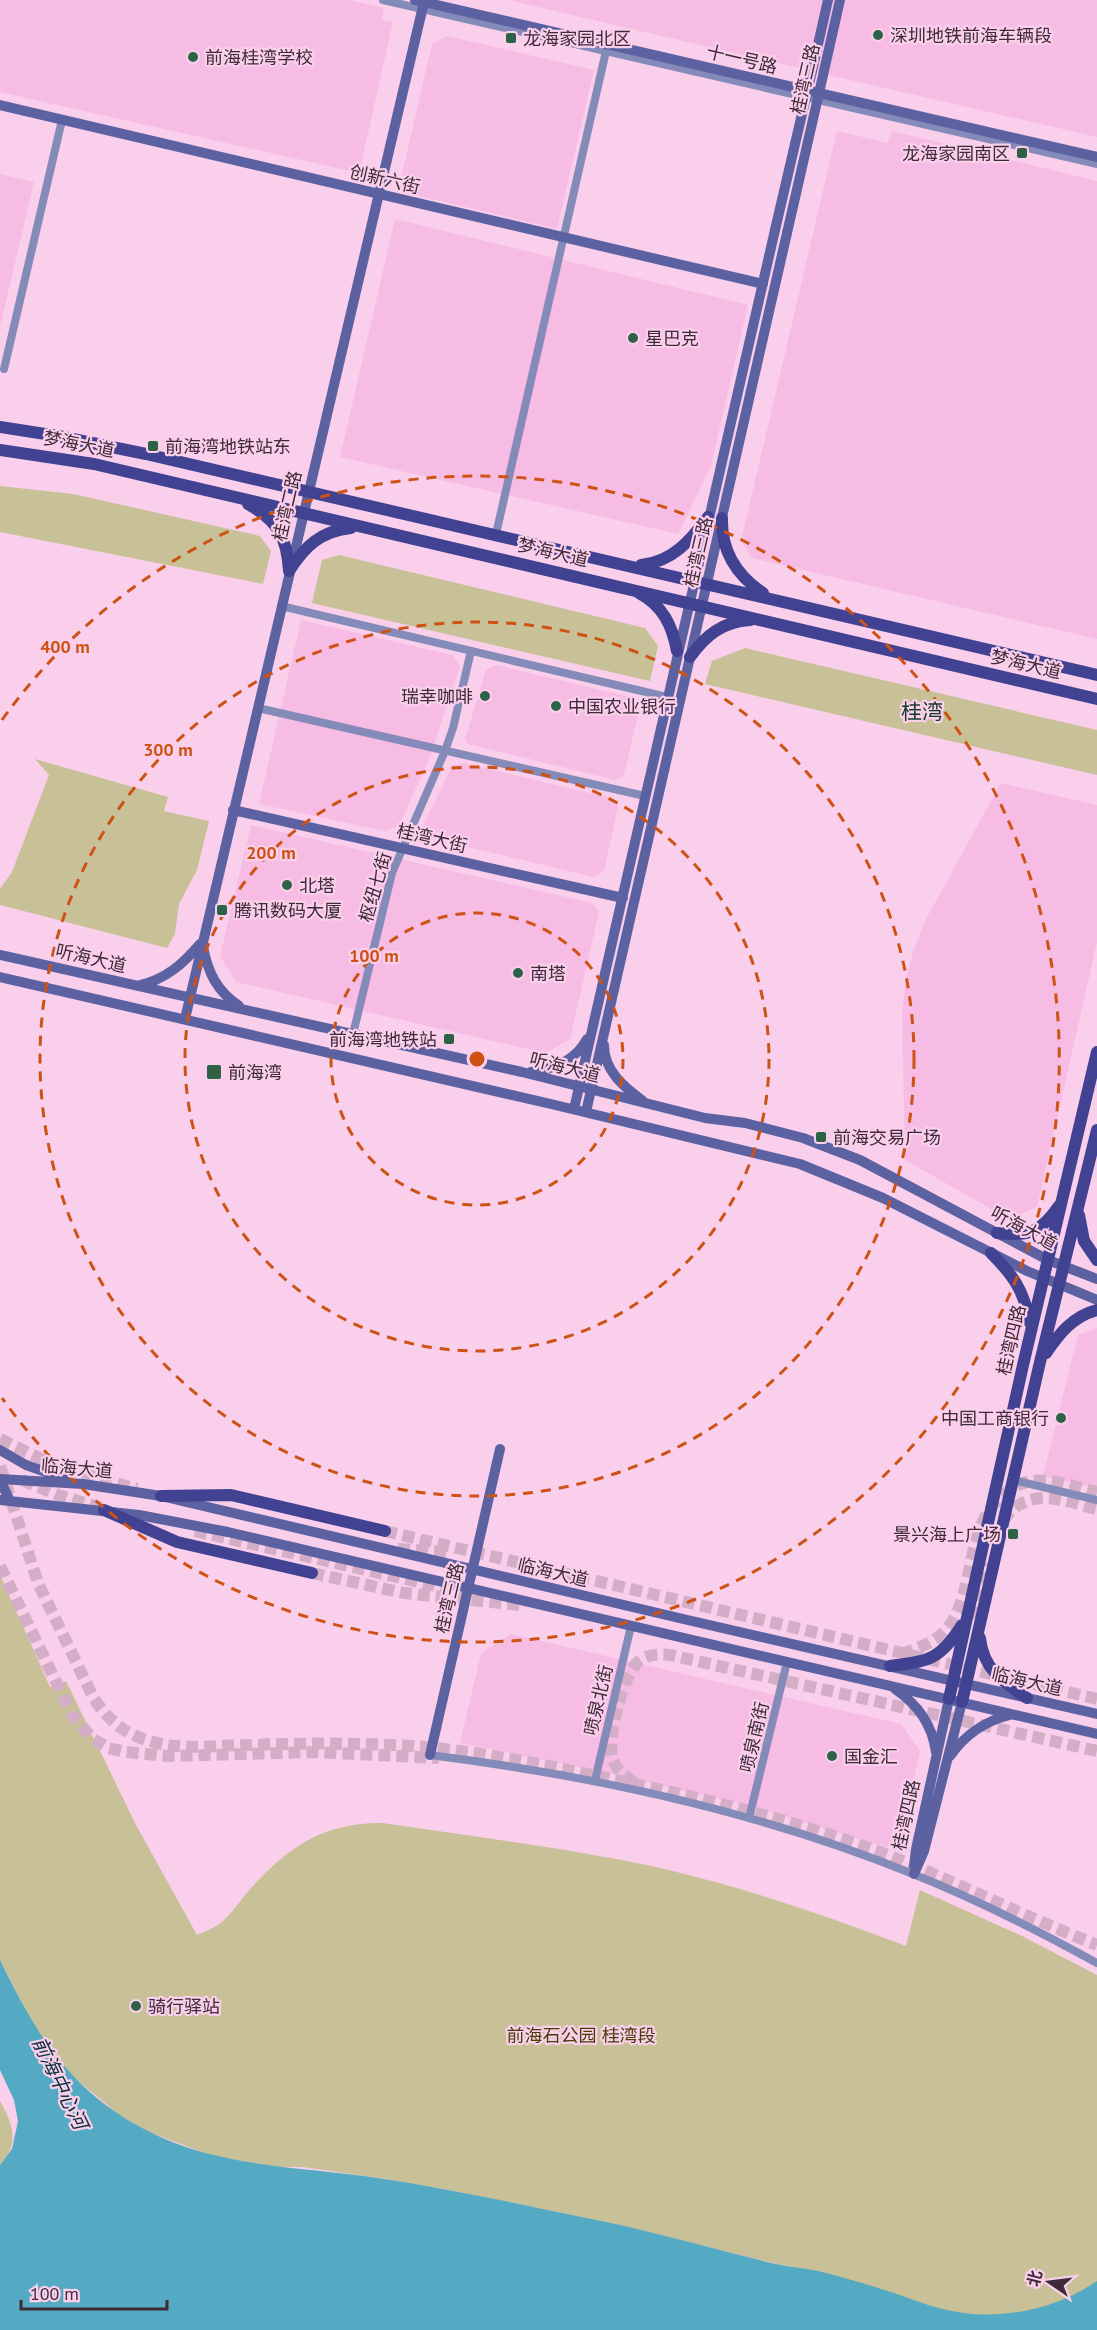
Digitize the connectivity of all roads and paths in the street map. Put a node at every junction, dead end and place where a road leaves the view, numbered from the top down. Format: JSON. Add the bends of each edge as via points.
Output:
{"nodes":[{"id":1,"x":383,"y":0,"type":"edge"},
{"id":2,"x":828,"y":0,"type":"edge"},
{"id":3,"x":840,"y":0,"type":"edge"},
{"id":4,"x":419,"y":1,"type":"edge"},
{"id":5,"x":606,"y":51,"type":"junction"},
{"id":6,"x":807,"y":91,"type":"junction"},
{"id":7,"x":819,"y":93,"type":"junction"},
{"id":8,"x":0,"y":105,"type":"edge"},
{"id":9,"x":62,"y":120,"type":"junction"},
{"id":10,"x":1097,"y":158,"type":"edge"},
{"id":11,"x":1097,"y":164,"type":"edge"},
{"id":12,"x":380,"y":190,"type":"junction"},
{"id":13,"x":564,"y":237,"type":"junction"},
{"id":14,"x":763,"y":284,"type":"junction"},
{"id":15,"x":4,"y":369,"type":"dead end"},
{"id":16,"x":0,"y":428,"type":"edge"},
{"id":17,"x":0,"y":450,"type":"edge"},
{"id":18,"x":308,"y":492,"type":"junction"},
{"id":19,"x":236,"y":498,"type":"junction"},
{"id":20,"x":302,"y":513,"type":"junction"},
{"id":21,"x":708,"y":517,"type":"junction"},
{"id":22,"x":722,"y":519,"type":"junction"},
{"id":23,"x":365,"y":528,"type":"junction"},
{"id":24,"x":496,"y":534,"type":"junction"},
{"id":25,"x":633,"y":566,"type":"junction"},
{"id":26,"x":289,"y":571,"type":"junction"},
{"id":27,"x":694,"y":580,"type":"junction"},
{"id":28,"x":708,"y":583,"type":"junction"},
{"id":29,"x":627,"y":588,"type":"junction"},
{"id":30,"x":772,"y":598,"type":"junction"},
{"id":31,"x":689,"y":603,"type":"junction"},
{"id":32,"x":281,"y":606,"type":"junction"},
{"id":33,"x":702,"y":606,"type":"junction"},
{"id":34,"x":766,"y":621,"type":"junction"},
{"id":35,"x":471,"y":651,"type":"junction"},
{"id":36,"x":677,"y":651,"type":"junction"},
{"id":37,"x":690,"y":657,"type":"junction"},
{"id":38,"x":1097,"y":675,"type":"edge"},
{"id":39,"x":667,"y":697,"type":"junction"},
{"id":40,"x":1097,"y":699,"type":"edge"},
{"id":41,"x":258,"y":708,"type":"junction"},
{"id":42,"x":446,"y":751,"type":"junction"},
{"id":43,"x":645,"y":796,"type":"junction"},
{"id":44,"x":233,"y":810,"type":"junction"},
{"id":45,"x":402,"y":848,"type":"junction"},
{"id":46,"x":623,"y":898,"type":"junction"},
{"id":47,"x":202,"y":942,"type":"junction"},
{"id":48,"x":0,"y":955,"type":"edge"},
{"id":49,"x":0,"y":977,"type":"edge"},
{"id":50,"x":137,"y":986,"type":"junction"},
{"id":51,"x":190,"y":997,"type":"junction"},
{"id":52,"x":250,"y":1011,"type":"junction"},
{"id":53,"x":185,"y":1019,"type":"junction"},
{"id":54,"x":592,"y":1028,"type":"junction"},
{"id":55,"x":604,"y":1033,"type":"junction"},
{"id":56,"x":353,"y":1034,"type":"junction"},
{"id":57,"x":1097,"y":1052,"type":"edge"},
{"id":58,"x":522,"y":1072,"type":"junction"},
{"id":59,"x":579,"y":1087,"type":"junction"},
{"id":60,"x":591,"y":1090,"type":"junction"},
{"id":61,"x":648,"y":1105,"type":"junction"},
{"id":62,"x":574,"y":1109,"type":"junction"},
{"id":63,"x":586,"y":1112,"type":"junction"},
{"id":64,"x":1097,"y":1130,"type":"edge"},
{"id":65,"x":1062,"y":1203,"type":"junction"},
{"id":66,"x":1078,"y":1207,"type":"junction"},
{"id":67,"x":998,"y":1233,"type":"junction"},
{"id":68,"x":991,"y":1253,"type":"junction"},
{"id":69,"x":1048,"y":1260,"type":"junction"},
{"id":70,"x":1097,"y":1260,"type":"edge"},
{"id":71,"x":1064,"y":1268,"type":"junction"},
{"id":72,"x":1044,"y":1279,"type":"junction"},
{"id":73,"x":1097,"y":1280,"type":"edge"},
{"id":74,"x":1059,"y":1286,"type":"junction"},
{"id":75,"x":1097,"y":1300,"type":"edge"},
{"id":76,"x":1097,"y":1310,"type":"edge"},
{"id":77,"x":1031,"y":1330,"type":"junction"},
{"id":78,"x":1040,"y":1362,"type":"junction"},
{"id":79,"x":500,"y":1449,"type":"dead end"},
{"id":80,"x":0,"y":1450,"type":"edge"},
{"id":81,"x":0,"y":1480,"type":"edge"},
{"id":82,"x":1013,"y":1480,"type":"junction"},
{"id":83,"x":83,"y":1484,"type":"junction"},
{"id":84,"x":161,"y":1496,"type":"junction"},
{"id":85,"x":5,"y":1500,"type":"edge"},
{"id":86,"x":1097,"y":1500,"type":"edge"},
{"id":87,"x":104,"y":1510,"type":"junction"},
{"id":88,"x":385,"y":1530,"type":"tunnel mouth"},
{"id":89,"x":472,"y":1570,"type":"junction"},
{"id":90,"x":312,"y":1573,"type":"tunnel mouth"},
{"id":91,"x":468,"y":1588,"type":"junction"},
{"id":92,"x":968,"y":1616,"type":"junction"},
{"id":93,"x":981,"y":1622,"type":"junction"},
{"id":94,"x":631,"y":1626,"type":"junction"},
{"id":95,"x":787,"y":1662,"type":"junction"},
{"id":96,"x":890,"y":1666,"type":"junction"},
{"id":97,"x":954,"y":1681,"type":"junction"},
{"id":98,"x":966,"y":1684,"type":"junction"},
{"id":99,"x":890,"y":1686,"type":"junction"},
{"id":100,"x":1027,"y":1698,"type":"junction"},
{"id":101,"x":956,"y":1701,"type":"junction"},
{"id":102,"x":1012,"y":1714,"type":"junction"},
{"id":103,"x":1097,"y":1714,"type":"edge"},
{"id":104,"x":1097,"y":1734,"type":"edge"},
{"id":105,"x":430,"y":1755,"type":"joint"},
{"id":106,"x":942,"y":1760,"type":"junction"},
{"id":107,"x":594,"y":1780,"type":"junction"},
{"id":108,"x":749,"y":1818,"type":"junction"},
{"id":109,"x":914,"y":1874,"type":"junction"},
{"id":110,"x":1097,"y":1963,"type":"edge"}],
"edges":[{"from":1,"to":5,"type":"street"},
{"from":2,"to":6,"type":"street","name":"桂湾三路","bridge":true},
{"from":3,"to":7,"type":"street","name":"桂湾三路"},
{"from":4,"to":6,"type":"street","name":"十一号路"},
{"from":4,"to":12,"type":"street","name":"桂湾二路","bridge":true},
{"from":5,"to":11,"type":"street"},
{"from":5,"to":13,"type":"street"},
{"from":6,"to":7,"type":"street","name":"十一号路","bridge":true},
{"from":6,"to":14,"type":"street","name":"桂湾三路","bridge":true},
{"from":7,"to":10,"type":"street","name":"十一号路"},
{"from":7,"to":22,"type":"street","name":"桂湾三路","bridge":true},
{"from":8,"to":9,"type":"street","name":"创新六街"},
{"from":9,"to":12,"type":"street","name":"创新六街"},
{"from":9,"to":15,"type":"street"},
{"from":12,"to":13,"type":"street","name":"创新六街"},
{"from":12,"to":18,"type":"street","name":"桂湾二路"},
{"from":13,"to":14,"type":"street","name":"创新六街"},
{"from":13,"to":24,"type":"street"},
{"from":14,"to":21,"type":"street","name":"桂湾三路"},
{"from":16,"to":18,"type":"main road","name":"梦海大道","via":[[111,447]]},
{"from":17,"to":19,"type":"main road","name":"梦海大道","via":[[94,464]]},
{"from":18,"to":20,"type":"street","name":"桂湾二路"},
{"from":18,"to":24,"type":"main road","name":"梦海大道"},
{"from":19,"to":20,"type":"main road","name":"梦海大道"},
{"from":19,"to":26,"type":"main road","via":[[278,528]]},
{"from":20,"to":23,"type":"main road","name":"梦海大道"},
{"from":20,"to":26,"type":"street","name":"桂湾二路"},
{"from":21,"to":25,"type":"main road","via":[[676,553],[650,564]]},
{"from":21,"to":27,"type":"street","name":"桂湾三路"},
{"from":22,"to":28,"type":"street","name":"桂湾三路"},
{"from":22,"to":30,"type":"main road","via":[[724,540],[734,567]]},
{"from":23,"to":26,"type":"main road","via":[[336,530],[321,536],[306,547]]},
{"from":23,"to":29,"type":"main road","name":"梦海大道"},
{"from":24,"to":25,"type":"main road","name":"梦海大道"},
{"from":25,"to":27,"type":"main road","name":"梦海大道"},
{"from":26,"to":32,"type":"street","name":"桂湾二路"},
{"from":27,"to":28,"type":"main road","name":"梦海大道"},
{"from":27,"to":31,"type":"street","name":"桂湾三路"},
{"from":28,"to":30,"type":"main road","name":"梦海大道"},
{"from":28,"to":33,"type":"street","name":"桂湾三路"},
{"from":29,"to":31,"type":"main road","name":"梦海大道"},
{"from":29,"to":36,"type":"main road","via":[[665,614]]},
{"from":30,"to":38,"type":"main road","name":"梦海大道"},
{"from":31,"to":33,"type":"main road","name":"梦海大道"},
{"from":31,"to":36,"type":"street","name":"桂湾三路"},
{"from":32,"to":35,"type":"street"},
{"from":32,"to":41,"type":"street","name":"桂湾二路"},
{"from":33,"to":34,"type":"main road","name":"梦海大道"},
{"from":33,"to":37,"type":"street","name":"桂湾三路"},
{"from":34,"to":37,"type":"main road","via":[[742,621],[719,627],[700,642]]},
{"from":34,"to":40,"type":"main road","name":"梦海大道"},
{"from":35,"to":39,"type":"street"},
{"from":35,"to":42,"type":"street","name":"枢纽七街"},
{"from":36,"to":39,"type":"street","name":"桂湾三路"},
{"from":37,"to":55,"type":"street","name":"桂湾三路"},
{"from":39,"to":43,"type":"street","name":"桂湾三路"},
{"from":41,"to":42,"type":"street"},
{"from":41,"to":44,"type":"street","name":"桂湾二路"},
{"from":42,"to":43,"type":"street"},
{"from":42,"to":45,"type":"street","name":"枢纽七街"},
{"from":43,"to":46,"type":"street","name":"桂湾三路"},
{"from":44,"to":45,"type":"street","name":"桂湾大街"},
{"from":44,"to":47,"type":"street","name":"桂湾二路"},
{"from":45,"to":46,"type":"street","name":"桂湾大街"},
{"from":45,"to":56,"type":"street","name":"枢纽七街","via":[[387,893]]},
{"from":46,"to":54,"type":"street","name":"桂湾三路"},
{"from":47,"to":50,"type":"street","via":[[173,971]]},
{"from":47,"to":51,"type":"street","name":"桂湾二路"},
{"from":47,"to":52,"type":"street","via":[[206,963],[220,990]]},
{"from":48,"to":50,"type":"street","name":"听海大道"},
{"from":49,"to":53,"type":"street","name":"听海大道"},
{"from":50,"to":51,"type":"street","name":"听海大道"},
{"from":51,"to":52,"type":"street","name":"听海大道"},
{"from":51,"to":53,"type":"street","name":"桂湾二路"},
{"from":52,"to":56,"type":"street","name":"听海大道"},
{"from":53,"to":62,"type":"street","name":"听海大道"},
{"from":54,"to":58,"type":"street","via":[[574,1056],[545,1070]]},
{"from":54,"to":59,"type":"street","name":"桂湾三路"},
{"from":55,"to":60,"type":"street","name":"桂湾三路"},
{"from":55,"to":61,"type":"street","via":[[604,1050],[611,1070]]},
{"from":56,"to":58,"type":"street","name":"听海大道"},
{"from":57,"to":65,"type":"main road","name":"桂湾四路"},
{"from":58,"to":59,"type":"street","name":"听海大道"},
{"from":59,"to":60,"type":"street","name":"听海大道"},
{"from":59,"to":62,"type":"street","name":"桂湾三路"},
{"from":60,"to":61,"type":"street","name":"听海大道"},
{"from":60,"to":63,"type":"street","name":"桂湾三路"},
{"from":61,"to":67,"type":"street","name":"听海大道","via":[[755,1126],[833,1149]]},
{"from":62,"to":63,"type":"street","name":"听海大道"},
{"from":63,"to":68,"type":"street","name":"听海大道","via":[[800,1164],[883,1198]]},
{"from":64,"to":66,"type":"main road","name":"桂湾四路"},
{"from":65,"to":67,"type":"main road","via":[[1045,1224],[1032,1232]]},
{"from":65,"to":69,"type":"main road","name":"桂湾四路"},
{"from":66,"to":70,"type":"main road","via":[[1084,1241]]},
{"from":66,"to":71,"type":"main road","name":"桂湾四路"},
{"from":67,"to":69,"type":"street","name":"听海大道"},
{"from":68,"to":72,"type":"street","name":"听海大道"},
{"from":68,"to":77,"type":"main road","via":[[1021,1288]]},
{"from":69,"to":71,"type":"street","name":"听海大道"},
{"from":69,"to":72,"type":"main road","name":"桂湾四路"},
{"from":71,"to":73,"type":"street","name":"听海大道"},
{"from":71,"to":74,"type":"main road","name":"桂湾四路"},
{"from":72,"to":74,"type":"street","name":"听海大道"},
{"from":72,"to":77,"type":"main road","name":"桂湾四路"},
{"from":74,"to":75,"type":"street","name":"听海大道"},
{"from":74,"to":78,"type":"main road","name":"桂湾四路"},
{"from":76,"to":78,"type":"main road","via":[[1074,1320]]},
{"from":77,"to":92,"type":"main road","name":"桂湾四路"},
{"from":78,"to":82,"type":"main road","name":"桂湾四路"},
{"from":79,"to":89,"type":"street","name":"桂湾三路"},
{"from":80,"to":83,"type":"street","via":[[26,1465]]},
{"from":81,"to":83,"type":"street","name":"临海大道"},
{"from":81,"to":85,"type":"street"},
{"from":82,"to":86,"type":"street"},
{"from":82,"to":93,"type":"main road","name":"桂湾四路"},
{"from":83,"to":84,"type":"street","name":"临海大道"},
{"from":84,"to":88,"type":"main road","via":[[231,1495]]},
{"from":84,"to":89,"type":"street","name":"临海大道"},
{"from":85,"to":87,"type":"street","name":"临海大道"},
{"from":87,"to":90,"type":"main road","via":[[177,1542]]},
{"from":87,"to":91,"type":"street","name":"临海大道","via":[[218,1530]]},
{"from":89,"to":91,"type":"street","name":"桂湾三路"},
{"from":89,"to":96,"type":"street","name":"临海大道"},
{"from":91,"to":94,"type":"street","name":"临海大道"},
{"from":91,"to":105,"type":"street","name":"桂湾三路"},
{"from":92,"to":96,"type":"main road","via":[[940,1653],[929,1659]]},
{"from":92,"to":97,"type":"main road","name":"桂湾四路"},
{"from":93,"to":98,"type":"main road","name":"桂湾四路"},
{"from":93,"to":100,"type":"main road","via":[[981,1651],[986,1662],[1001,1681]]},
{"from":94,"to":95,"type":"street","name":"临海大道"},
{"from":94,"to":107,"type":"street","name":"喷泉北街"},
{"from":95,"to":99,"type":"street","name":"临海大道"},
{"from":95,"to":108,"type":"street","name":"喷泉南街"},
{"from":96,"to":97,"type":"street","name":"临海大道"},
{"from":97,"to":98,"type":"street","name":"临海大道"},
{"from":97,"to":101,"type":"main road","name":"桂湾四路"},
{"from":98,"to":100,"type":"street","name":"临海大道"},
{"from":98,"to":101,"type":"main road","name":"桂湾四路"},
{"from":99,"to":101,"type":"street","name":"临海大道"},
{"from":99,"to":106,"type":"street","via":[[925,1718]]},
{"from":100,"to":103,"type":"street","name":"临海大道"},
{"from":101,"to":102,"type":"street","name":"临海大道"},
{"from":101,"to":106,"type":"street","name":"桂湾四路"},
{"from":102,"to":104,"type":"street","name":"临海大道"},
{"from":102,"to":106,"type":"street","via":[[975,1730]]},
{"from":105,"to":107,"type":"street"},
{"from":106,"to":109,"type":"street","name":"桂湾四路","via":[[916,1850]]},
{"from":107,"to":108,"type":"street"},
{"from":108,"to":109,"type":"street"},
{"from":109,"to":110,"type":"street"}]}
